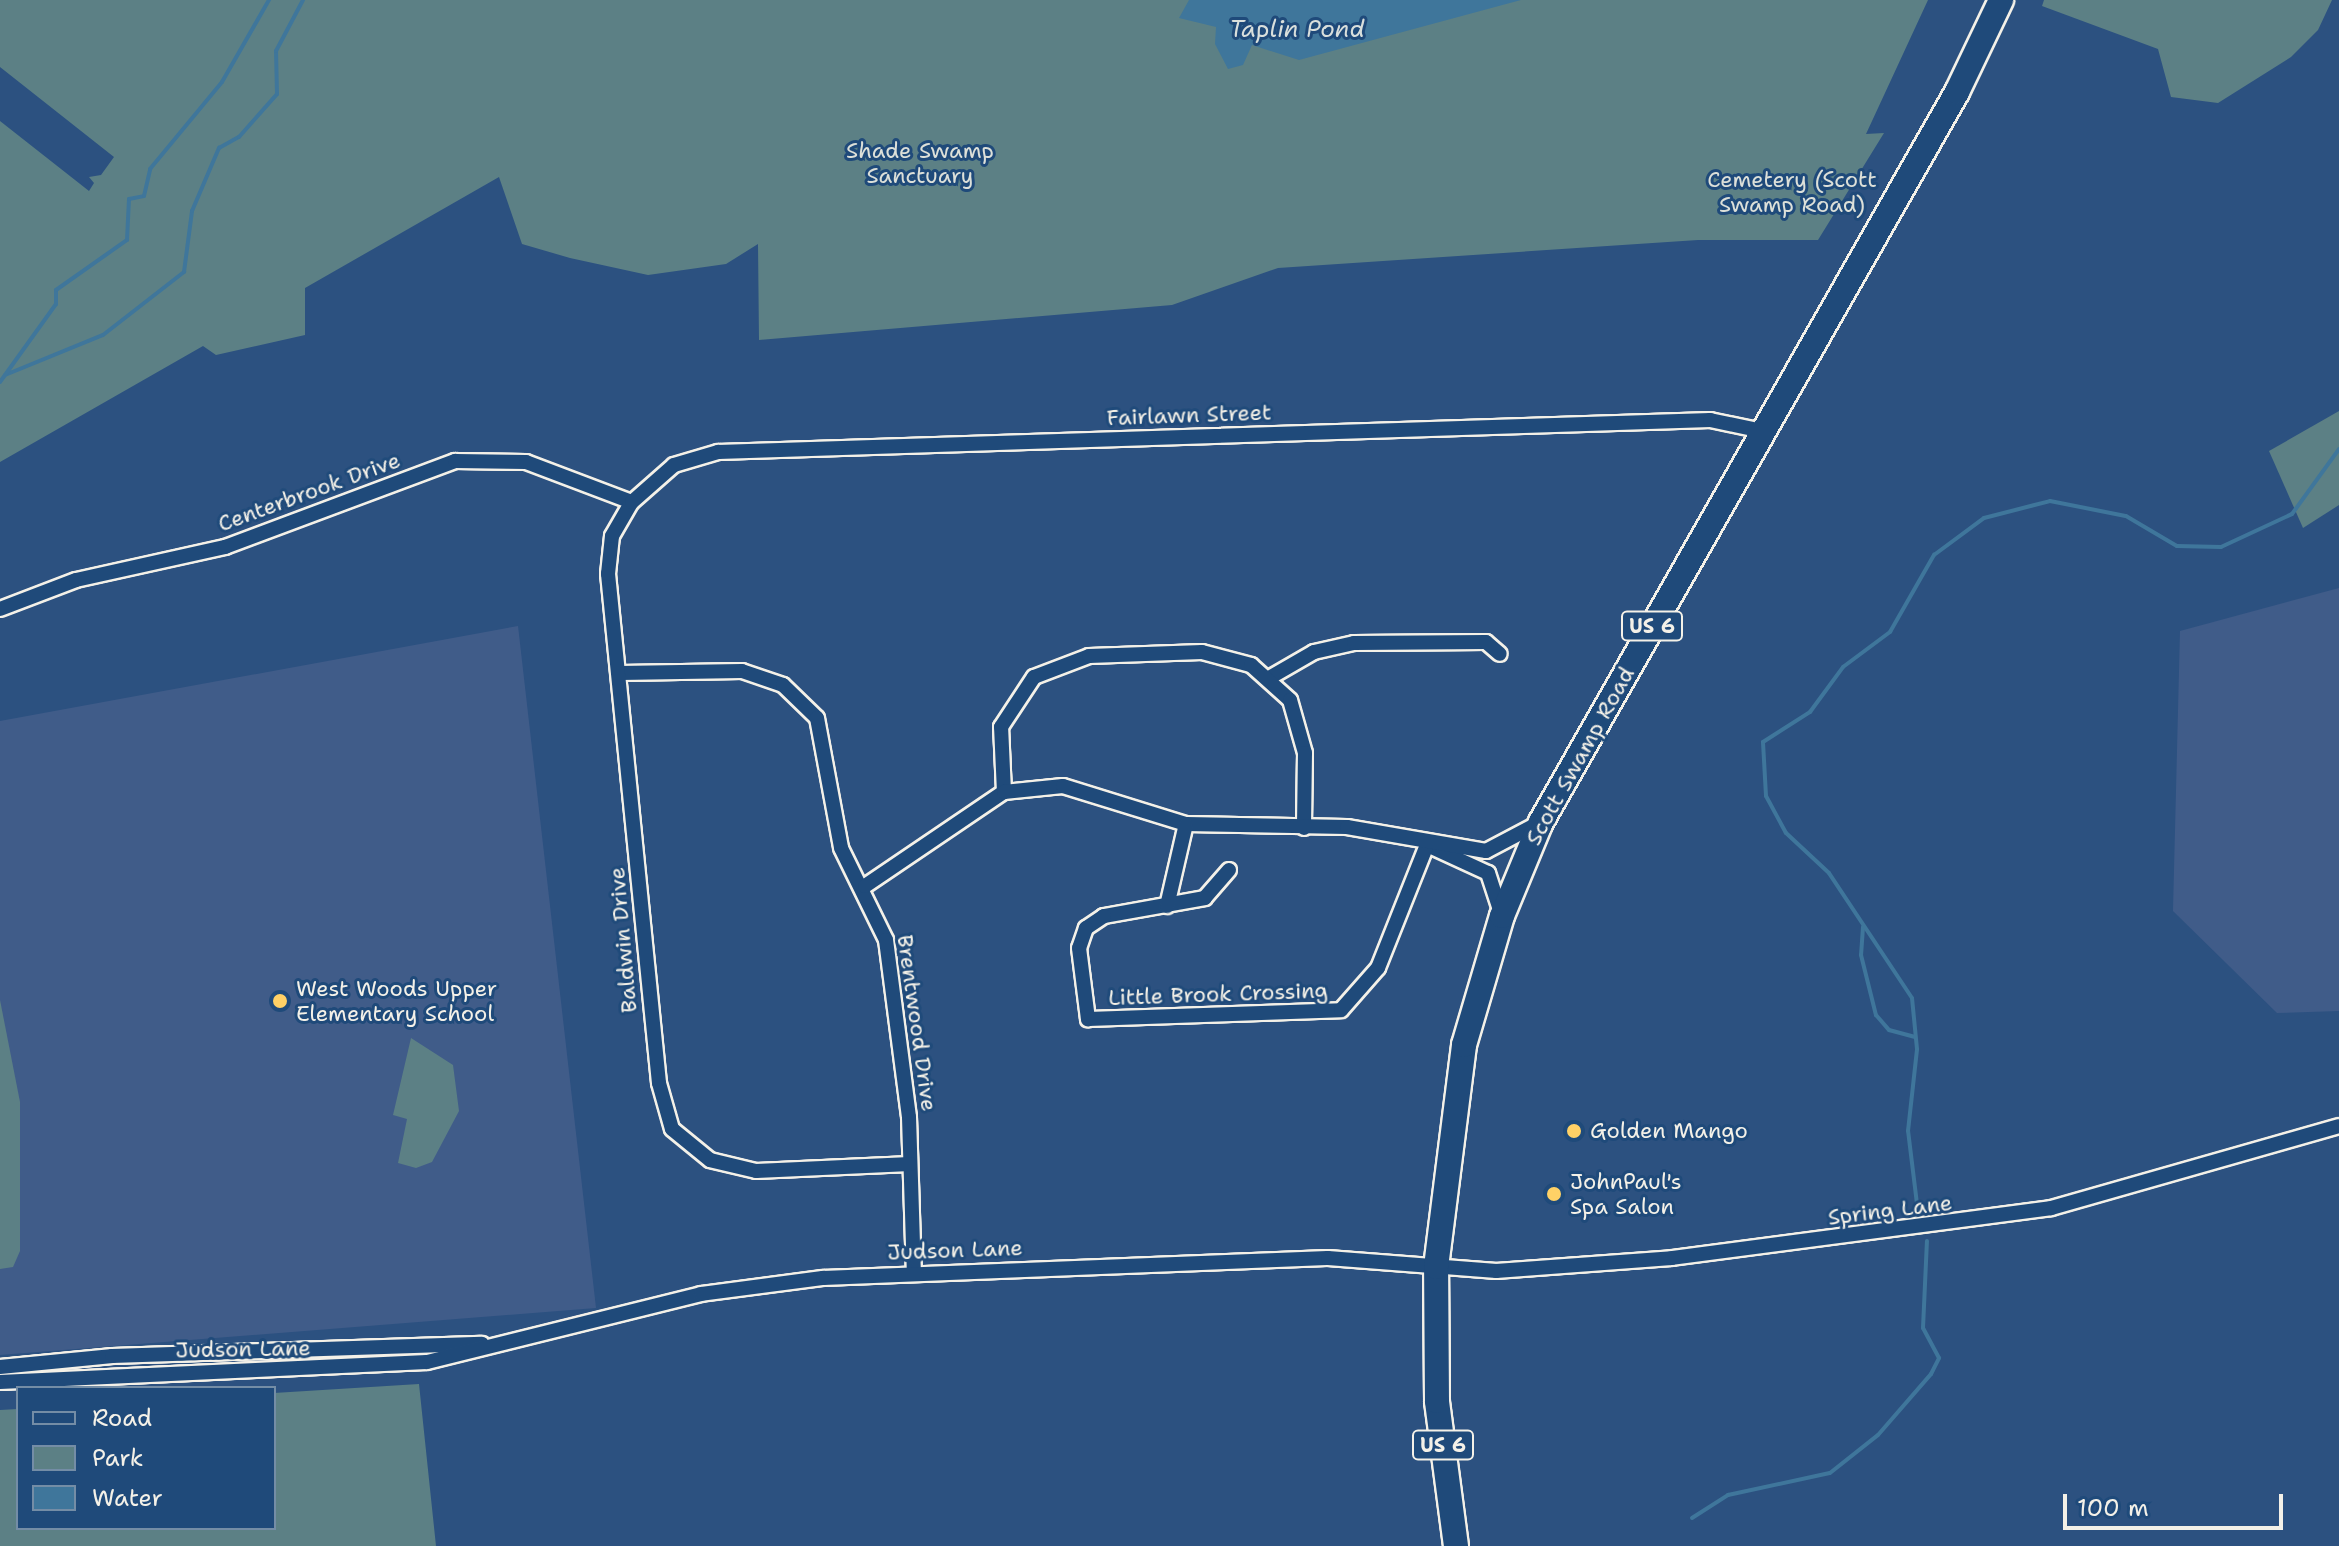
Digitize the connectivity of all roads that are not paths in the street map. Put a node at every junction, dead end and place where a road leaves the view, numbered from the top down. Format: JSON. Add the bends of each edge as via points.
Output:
{"nodes":[{"id":1,"x":2001,"y":0,"type":"edge"},
{"id":2,"x":1762,"y":431,"type":"junction"},
{"id":3,"x":632,"y":502,"type":"junction"},
{"id":4,"x":0,"y":609,"type":"edge"},
{"id":5,"x":1500,"y":654,"type":"dead end"},
{"id":6,"x":620,"y":673,"type":"junction"},
{"id":7,"x":1269,"y":678,"type":"junction"},
{"id":8,"x":1004,"y":792,"type":"junction"},
{"id":9,"x":1541,"y":822,"type":"junction"},
{"id":10,"x":1186,"y":824,"type":"junction"},
{"id":11,"x":1304,"y":828,"type":"junction"},
{"id":12,"x":1427,"y":845,"type":"junction"},
{"id":13,"x":1229,"y":870,"type":"dead end"},
{"id":14,"x":865,"y":886,"type":"junction"},
{"id":15,"x":1167,"y":906,"type":"junction"},
{"id":16,"x":1502,"y":916,"type":"junction"},
{"id":17,"x":2339,"y":1126,"type":"edge"},
{"id":18,"x":910,"y":1164,"type":"junction"},
{"id":19,"x":1436,"y":1267,"type":"junction"},
{"id":20,"x":914,"y":1273,"type":"junction"},
{"id":21,"x":482,"y":1344,"type":"junction"},
{"id":22,"x":0,"y":1367,"type":"edge"},
{"id":23,"x":0,"y":1382,"type":"edge"},
{"id":24,"x":1456,"y":1546,"type":"edge"}],
"edges":[{"from":1,"to":2,"type":"highway","name":"Scott Swamp Road","number":"US 6","via":[[1957,92]]},
{"from":2,"to":3,"type":"street","name":"Fairlawn Street","via":[[1710,420],[718,452],[674,465]]},
{"from":2,"to":9,"type":"highway","name":"Scott Swamp Road","number":"US 6"},
{"from":3,"to":4,"type":"street","name":"Centerbrook Drive","via":[[526,462],[455,461],[225,547],[76,580]]},
{"from":3,"to":6,"type":"street","name":"Baldwin Drive","via":[[612,536],[608,574]]},
{"from":5,"to":7,"type":"street","via":[[1486,642],[1354,643],[1314,652]]},
{"from":6,"to":14,"type":"street","name":"Brentwood Drive","via":[[742,671],[803,699],[827,741],[841,848]]},
{"from":6,"to":18,"type":"street","name":"Baldwin Drive","via":[[659,1083],[672,1129],[710,1160],[756,1171]]},
{"from":7,"to":8,"type":"street","via":[[1236,658],[1202,652],[1089,656],[1051,667],[1020,693],[1001,727]]},
{"from":7,"to":11,"type":"street","via":[[1290,700],[1302,733]]},
{"from":8,"to":10,"type":"street","via":[[1063,786]]},
{"from":8,"to":14,"type":"street"},
{"from":9,"to":12,"type":"street","via":[[1486,851]]},
{"from":9,"to":16,"type":"highway","name":"Scott Swamp Road","number":"US 6"},
{"from":10,"to":11,"type":"street"},
{"from":10,"to":15,"type":"street"},
{"from":11,"to":12,"type":"street","via":[[1347,827]]},
{"from":12,"to":15,"type":"street","name":"Little Brook Crossing","via":[[1372,978],[1354,1002],[1327,1015],[1088,1019],[1079,948],[1086,928],[1104,916]]},
{"from":12,"to":16,"type":"street","via":[[1488,873]]},
{"from":13,"to":15,"type":"street","name":"Little Brook Crossing","via":[[1205,898]]},
{"from":14,"to":18,"type":"street","name":"Brentwood Drive","via":[[886,940]]},
{"from":16,"to":19,"type":"highway","name":"Scott Swamp Road","number":"US 6","via":[[1464,1045]]},
{"from":17,"to":19,"type":"street","name":"Spring Lane","via":[[2051,1208],[1953,1224],[1672,1258],[1496,1271]]},
{"from":18,"to":20,"type":"street","name":"Brentwood Drive"},
{"from":19,"to":20,"type":"street","name":"Judson Lane","via":[[1328,1258]]},
{"from":19,"to":24,"type":"highway","name":"Scott Swamp Road","number":"US 6","via":[[1437,1401]]},
{"from":20,"to":21,"type":"street","name":"Judson Lane","via":[[745,1286]]},
{"from":21,"to":22,"type":"street","name":"Judson Lane","via":[[112,1356]]},
{"from":21,"to":23,"type":"street","name":"Judson Lane","via":[[443,1359],[374,1368],[117,1372]]}]}
